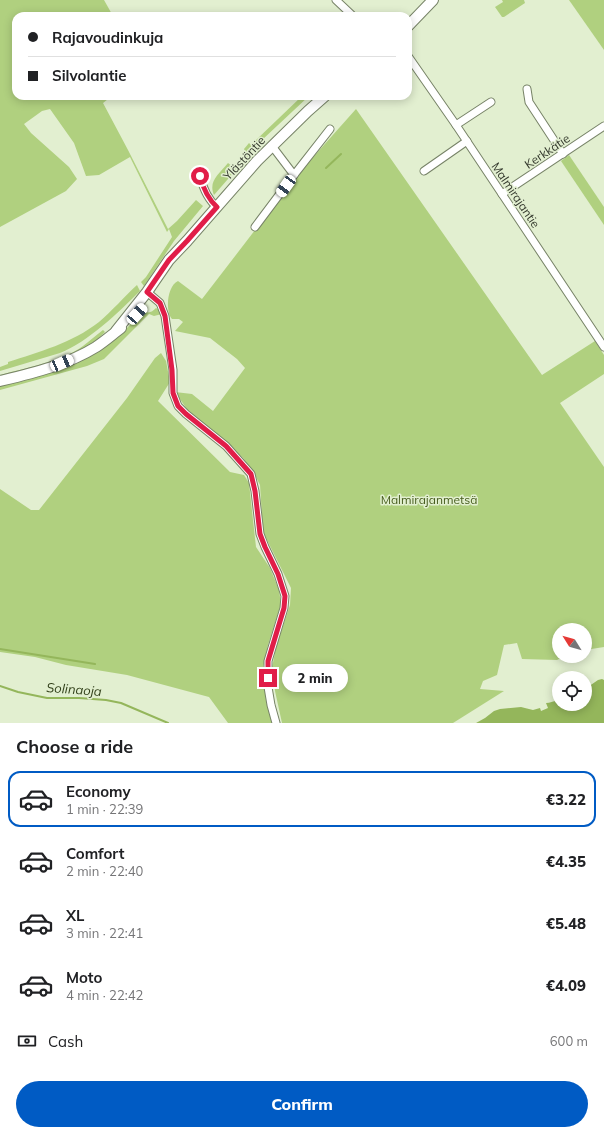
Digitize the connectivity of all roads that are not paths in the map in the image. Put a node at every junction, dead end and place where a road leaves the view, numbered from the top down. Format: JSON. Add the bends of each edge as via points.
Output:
{"nodes":[{"id":1,"x":429,"y":0,"type":"edge"},
{"id":2,"x":432,"y":0,"type":"edge"},
{"id":3,"x":341,"y":2,"type":"edge"},
{"id":4,"x":350,"y":12,"type":"edge"},
{"id":5,"x":412,"y":14,"type":"edge"},
{"id":6,"x":412,"y":22,"type":"edge"},
{"id":7,"x":412,"y":62,"type":"edge"},
{"id":8,"x":527,"y":89,"type":"dead end"},
{"id":9,"x":320,"y":100,"type":"edge"},
{"id":10,"x":491,"y":102,"type":"dead end"},
{"id":11,"x":456,"y":125,"type":"junction"},
{"id":12,"x":604,"y":126,"type":"edge"},
{"id":13,"x":330,"y":128,"type":"dead end"},
{"id":14,"x":467,"y":141,"type":"junction"},
{"id":15,"x":272,"y":146,"type":"junction"},
{"id":16,"x":563,"y":154,"type":"junction"},
{"id":17,"x":424,"y":171,"type":"dead end"},
{"id":18,"x":294,"y":175,"type":"junction"},
{"id":19,"x":200,"y":176,"type":"dead end"},
{"id":20,"x":502,"y":194,"type":"junction"},
{"id":21,"x":217,"y":207,"type":"junction"},
{"id":22,"x":255,"y":227,"type":"dead end"},
{"id":23,"x":149,"y":294,"type":"junction"},
{"id":24,"x":604,"y":347,"type":"edge"},
{"id":25,"x":0,"y":381,"type":"edge"},
{"id":26,"x":276,"y":723,"type":"edge"}],
"edges":[{"from":1,"to":5,"type":"main road"},
{"from":2,"to":6,"type":"main road"},
{"from":3,"to":4,"type":"street"},
{"from":7,"to":11,"type":"street","name":"Malmirajantie"},
{"from":8,"to":16,"type":"street","via":[[529,102]]},
{"from":9,"to":15,"type":"main road","name":"Ylästöntie"},
{"from":10,"to":11,"type":"street"},
{"from":11,"to":14,"type":"street","name":"Malmirajantie"},
{"from":12,"to":16,"type":"street","name":"Kerkkätie"},
{"from":13,"to":18,"type":"street"},
{"from":14,"to":17,"type":"street"},
{"from":14,"to":20,"type":"street","name":"Malmirajantie"},
{"from":15,"to":18,"type":"street"},
{"from":15,"to":21,"type":"main road","name":"Ylästöntie"},
{"from":16,"to":20,"type":"street","name":"Kerkkätie"},
{"from":18,"to":22,"type":"street"},
{"from":19,"to":21,"type":"street","via":[[210,201]]},
{"from":20,"to":24,"type":"street","name":"Malmirajantie"},
{"from":21,"to":23,"type":"main road","name":"Ylästöntie","via":[[169,260]]},
{"from":23,"to":25,"type":"main road","name":"Ylästöntie","via":[[116,331],[96,347],[37,372]]},
{"from":23,"to":26,"type":"street","via":[[160,303],[165,316],[173,393],[178,406],[226,446],[251,474],[260,534],[285,596],[284,608],[268,661],[268,687]]}]}
